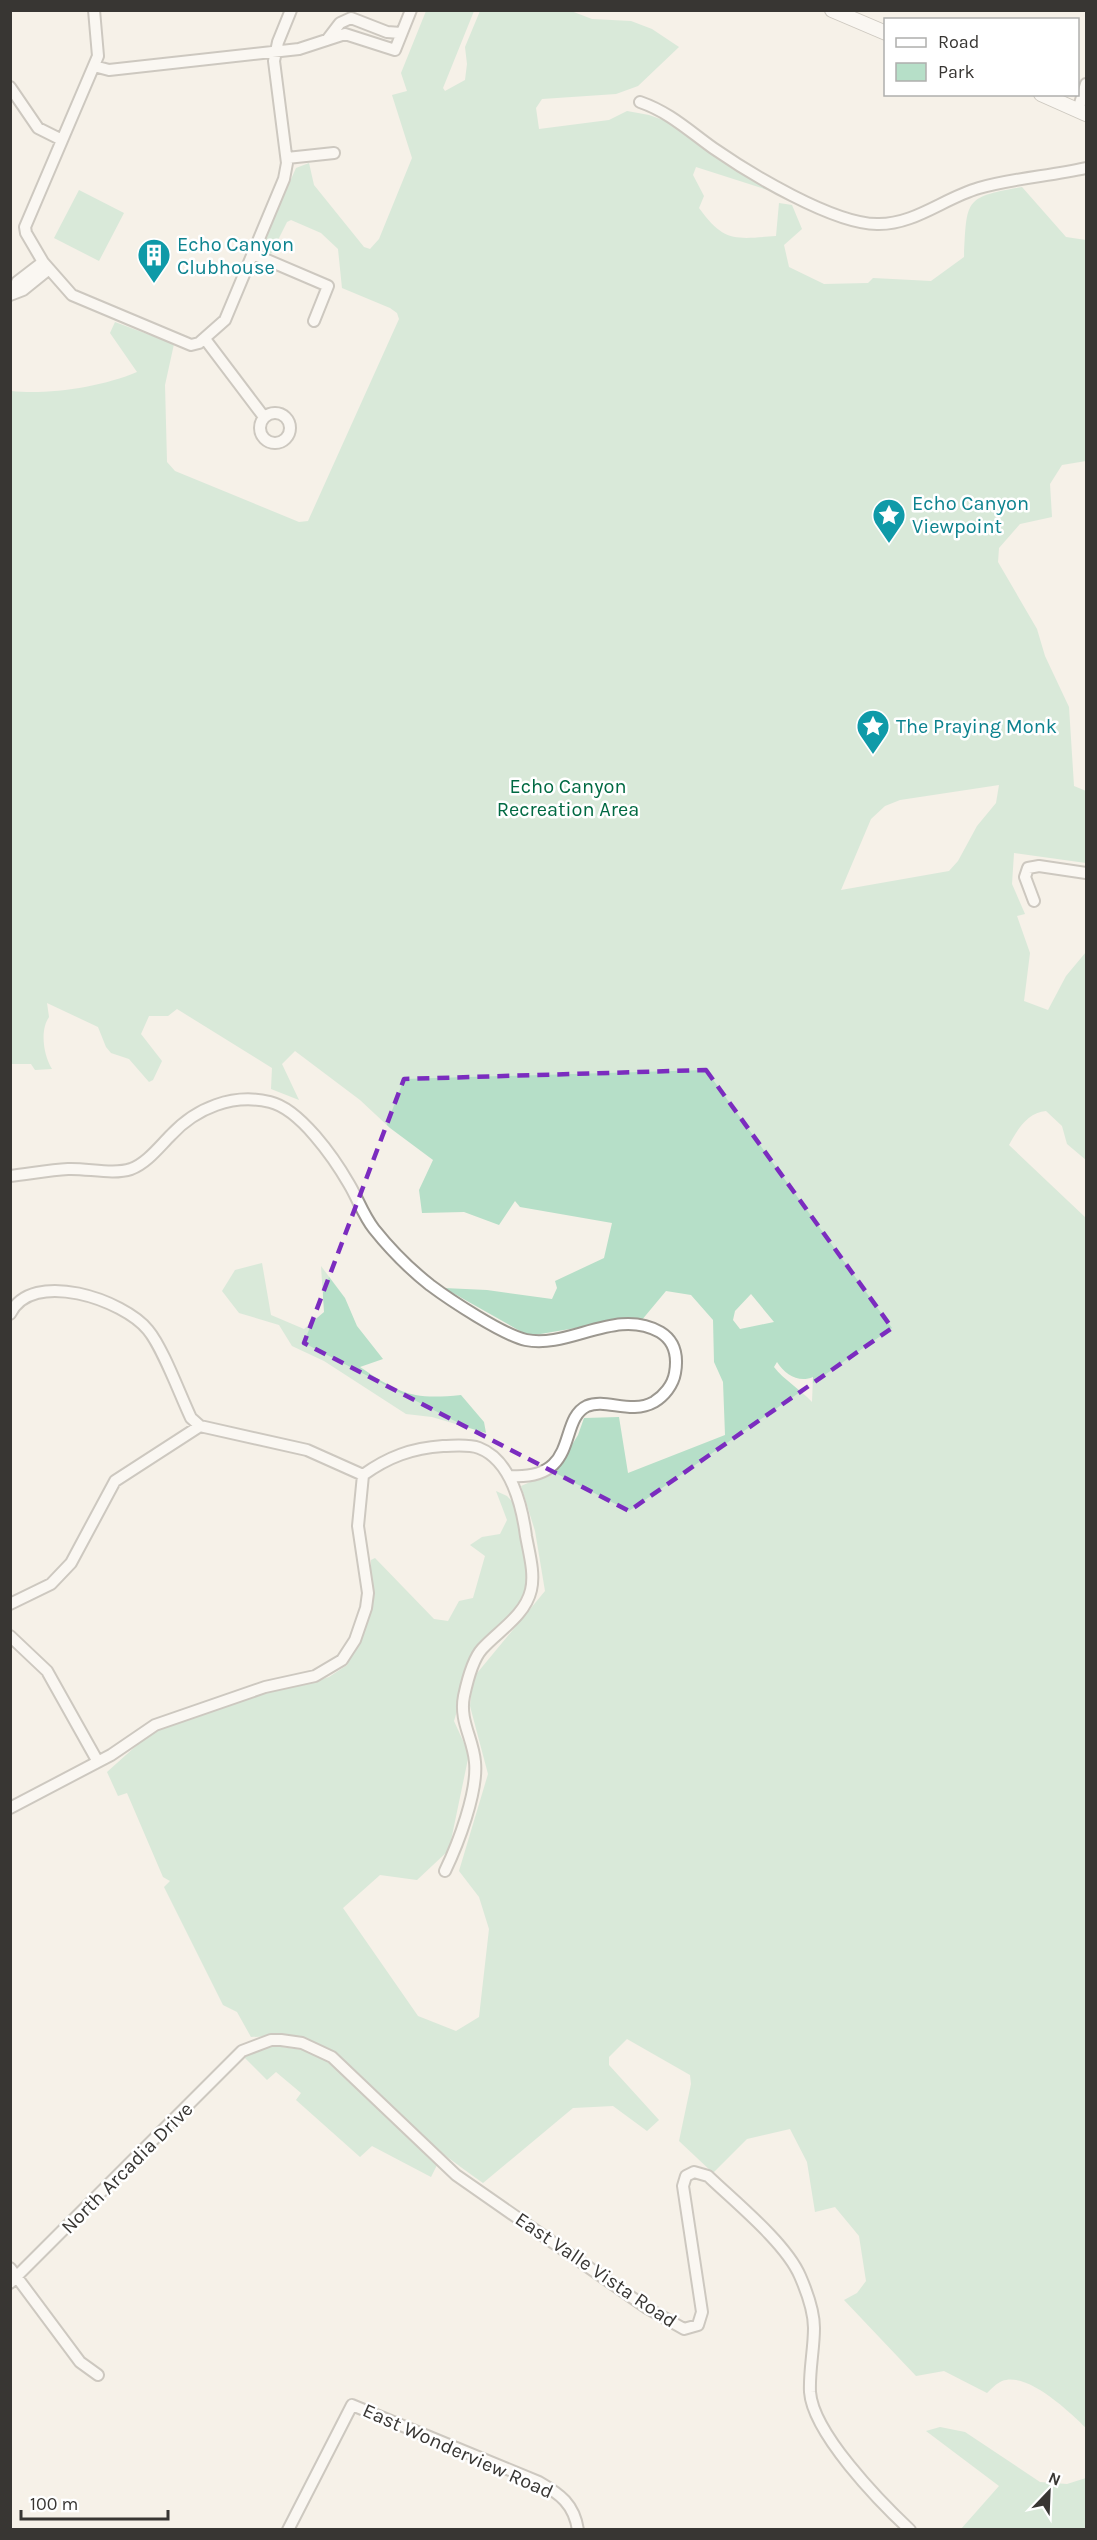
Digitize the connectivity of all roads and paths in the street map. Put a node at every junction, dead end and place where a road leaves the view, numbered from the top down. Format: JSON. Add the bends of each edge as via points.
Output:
{"nodes":[{"id":1,"x":94,"y":10,"type":"edge"},
{"id":2,"x":291,"y":10,"type":"edge"},
{"id":3,"x":411,"y":10,"type":"edge"},
{"id":4,"x":832,"y":10,"type":"edge"},
{"id":5,"x":852,"y":10,"type":"edge"},
{"id":6,"x":877,"y":24,"type":"edge"},
{"id":7,"x":401,"y":33,"type":"junction"},
{"id":8,"x":327,"y":40,"type":"junction"},
{"id":9,"x":275,"y":52,"type":"junction"},
{"id":10,"x":94,"y":66,"type":"junction"},
{"id":11,"x":1086,"y":84,"type":"edge"},
{"id":12,"x":10,"y":87,"type":"edge"},
{"id":13,"x":1046,"y":96,"type":"edge"},
{"id":14,"x":640,"y":102,"type":"dead end"},
{"id":15,"x":1082,"y":112,"type":"edge"},
{"id":16,"x":60,"y":139,"type":"junction"},
{"id":17,"x":334,"y":153,"type":"dead end"},
{"id":18,"x":287,"y":158,"type":"junction"},
{"id":19,"x":1086,"y":168,"type":"edge"},
{"id":20,"x":253,"y":254,"type":"junction"},
{"id":21,"x":46,"y":266,"type":"junction"},
{"id":22,"x":12,"y":294,"type":"edge"},
{"id":23,"x":314,"y":321,"type":"dead end"},
{"id":24,"x":205,"y":339,"type":"junction"},
{"id":25,"x":264,"y":417,"type":"dead end"},
{"id":26,"x":1086,"y":873,"type":"edge"},
{"id":27,"x":1034,"y":901,"type":"dead end"},
{"id":28,"x":10,"y":1176,"type":"edge"},
{"id":29,"x":10,"y":1314,"type":"edge"},
{"id":30,"x":200,"y":1426,"type":"junction"},
{"id":31,"x":363,"y":1475,"type":"junction"},
{"id":32,"x":509,"y":1476,"type":"junction"},
{"id":33,"x":10,"y":1604,"type":"edge"},
{"id":34,"x":10,"y":1636,"type":"edge"},
{"id":35,"x":98,"y":1762,"type":"junction"},
{"id":36,"x":10,"y":1808,"type":"edge"},
{"id":37,"x":445,"y":1871,"type":"dead end"},
{"id":38,"x":242,"y":2051,"type":"joint"},
{"id":39,"x":13,"y":2276,"type":"edge"},
{"id":40,"x":98,"y":2375,"type":"dead end"},
{"id":41,"x":288,"y":2529,"type":"edge"},
{"id":42,"x":578,"y":2529,"type":"edge"},
{"id":43,"x":910,"y":2529,"type":"edge"}],
"edges":[{"from":1,"to":10,"type":"street","via":[[99,49]]},
{"from":2,"to":9,"type":"street"},
{"from":3,"to":7,"type":"street"},
{"from":4,"to":6,"type":"street"},
{"from":5,"to":6,"type":"street"},
{"from":7,"to":8,"type":"street","via":[[387,32],[351,18],[340,23]]},
{"from":7,"to":8,"type":"street","via":[[395,50],[350,34]]},
{"from":8,"to":9,"type":"street"},
{"from":9,"to":10,"type":"street","via":[[110,70]]},
{"from":9,"to":18,"type":"street","via":[[274,71]]},
{"from":10,"to":16,"type":"street"},
{"from":11,"to":15,"type":"street"},
{"from":12,"to":16,"type":"street","via":[[38,128]]},
{"from":13,"to":15,"type":"street"},
{"from":14,"to":19,"type":"street","via":[[666,113],[734,161],[810,203],[874,225],[903,221],[977,188]]},
{"from":16,"to":21,"type":"street","via":[[25,227]]},
{"from":17,"to":18,"type":"street"},
{"from":18,"to":20,"type":"street","via":[[284,179]]},
{"from":20,"to":23,"type":"street","via":[[328,286]]},
{"from":20,"to":24,"type":"street","via":[[225,320]]},
{"from":21,"to":22,"type":"street","via":[[22,290]]},
{"from":21,"to":24,"type":"street","via":[[72,295],[191,345]]},
{"from":24,"to":25,"type":"street"},
{"from":26,"to":27,"type":"street","via":[[1028,868],[1025,877]]},
{"from":28,"to":32,"type":"street","via":[[67,1169],[128,1170],[152,1155],[196,1112],[228,1101],[273,1102],[306,1126],[390,1247],[430,1285],[512,1336],[543,1340],[634,1324],[655,1330],[672,1343],[675,1375],[655,1401],[643,1407],[593,1404],[582,1409],[558,1459],[550,1467],[531,1475]]},
{"from":29,"to":30,"type":"street","via":[[21,1299],[48,1290],[96,1298],[135,1317],[149,1331],[191,1418]]},
{"from":30,"to":31,"type":"street","via":[[307,1450]]},
{"from":30,"to":33,"type":"street","via":[[115,1481],[71,1563],[51,1584]]},
{"from":31,"to":32,"type":"street","via":[[406,1452],[461,1446],[485,1451]]},
{"from":31,"to":35,"type":"street","via":[[358,1526],[368,1593],[355,1640],[342,1660],[315,1676],[265,1687],[176,1716]]},
{"from":32,"to":37,"type":"street","via":[[523,1516],[531,1591],[515,1618],[480,1651],[468,1680],[462,1716],[476,1765],[455,1850]]},
{"from":34,"to":35,"type":"street","via":[[47,1671]]},
{"from":35,"to":36,"type":"street"},
{"from":38,"to":39,"type":"street","name":"North Arcadia Drive"},
{"from":38,"to":43,"type":"street","name":"East Valle Vista Road","via":[[281,2040],[302,2043],[332,2057],[456,2175],[647,2308],[684,2329],[698,2325],[702,2313],[683,2186],[686,2176],[694,2172],[708,2176],[786,2253],[799,2273],[814,2326],[810,2391],[813,2409],[838,2450]]},
{"from":39,"to":40,"type":"street","via":[[80,2362]]},
{"from":41,"to":42,"type":"street","name":"East Wonderview Road","via":[[352,2404],[539,2482],[560,2495],[573,2510]]}]}
